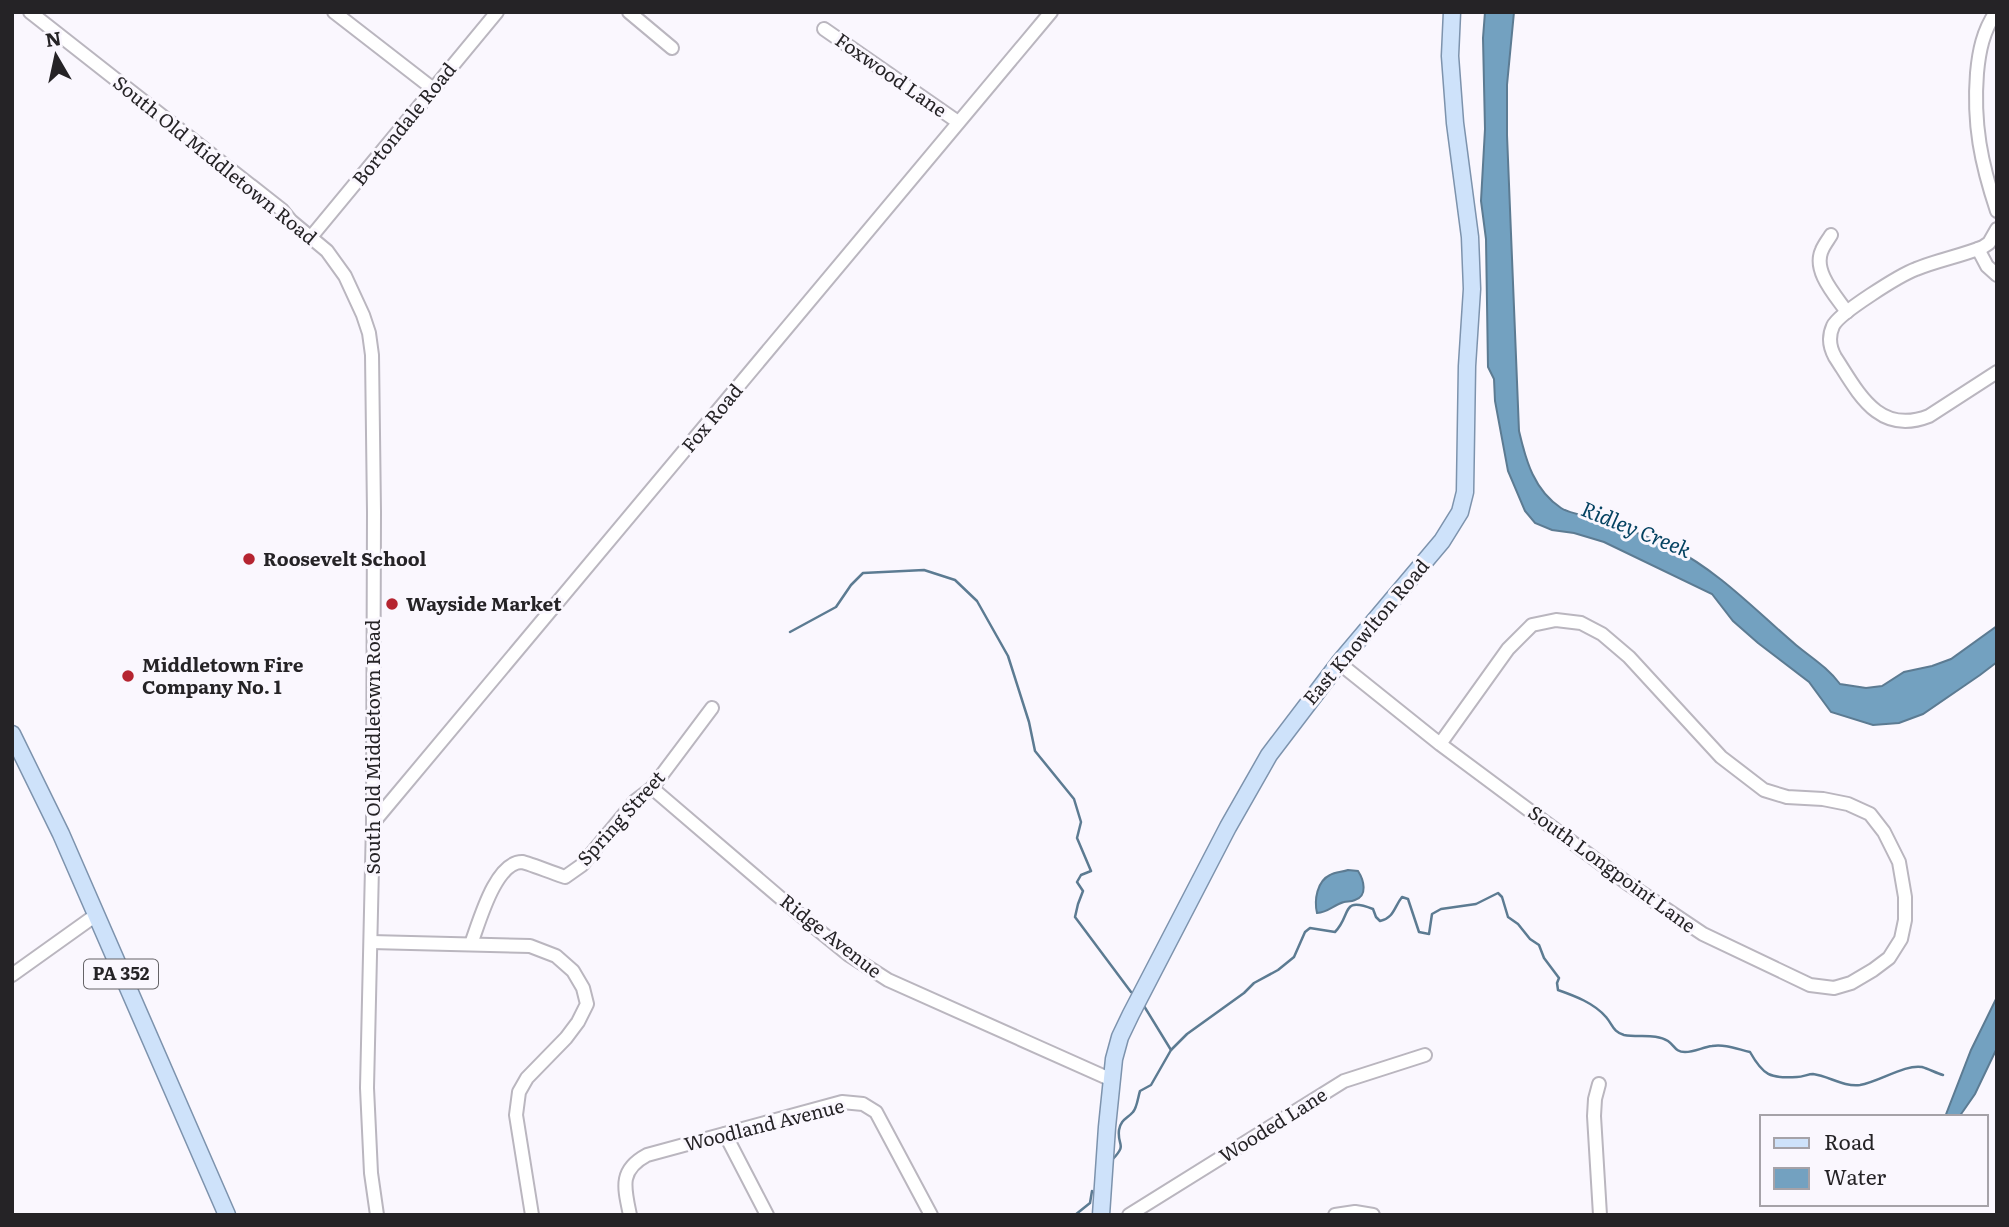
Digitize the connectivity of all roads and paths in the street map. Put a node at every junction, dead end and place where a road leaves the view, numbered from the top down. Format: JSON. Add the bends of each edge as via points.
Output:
{"nodes":[{"id":1,"x":30,"y":12,"type":"edge"},
{"id":2,"x":334,"y":12,"type":"edge"},
{"id":3,"x":497,"y":12,"type":"edge"},
{"id":4,"x":629,"y":12,"type":"edge"},
{"id":5,"x":1051,"y":12,"type":"edge"},
{"id":6,"x":1452,"y":12,"type":"edge"},
{"id":7,"x":1996,"y":12,"type":"edge"},
{"id":8,"x":824,"y":29,"type":"dead end"},
{"id":9,"x":672,"y":48,"type":"dead end"},
{"id":10,"x":432,"y":88,"type":"junction"},
{"id":11,"x":958,"y":122,"type":"junction"},
{"id":12,"x":1997,"y":211,"type":"edge"},
{"id":13,"x":1997,"y":229,"type":"edge"},
{"id":14,"x":1831,"y":235,"type":"dead end"},
{"id":15,"x":311,"y":237,"type":"junction"},
{"id":16,"x":1978,"y":249,"type":"junction"},
{"id":17,"x":1997,"y":275,"type":"edge"},
{"id":18,"x":1847,"y":312,"type":"junction"},
{"id":19,"x":1997,"y":372,"type":"edge"},
{"id":20,"x":1339,"y":663,"type":"junction"},
{"id":21,"x":712,"y":708,"type":"dead end"},
{"id":22,"x":12,"y":734,"type":"edge"},
{"id":23,"x":1440,"y":744,"type":"junction"},
{"id":24,"x":652,"y":788,"type":"junction"},
{"id":25,"x":373,"y":823,"type":"junction"},
{"id":26,"x":96,"y":915,"type":"junction"},
{"id":27,"x":371,"y":942,"type":"junction"},
{"id":28,"x":471,"y":944,"type":"junction"},
{"id":29,"x":12,"y":975,"type":"edge"},
{"id":30,"x":1425,"y":1055,"type":"dead end"},
{"id":31,"x":1112,"y":1080,"type":"junction"},
{"id":32,"x":1599,"y":1084,"type":"dead end"},
{"id":33,"x":725,"y":1134,"type":"junction"},
{"id":34,"x":227,"y":1215,"type":"edge"},
{"id":35,"x":377,"y":1215,"type":"edge"},
{"id":36,"x":532,"y":1215,"type":"edge"},
{"id":37,"x":630,"y":1215,"type":"edge"},
{"id":38,"x":767,"y":1215,"type":"edge"},
{"id":39,"x":931,"y":1215,"type":"edge"},
{"id":40,"x":1101,"y":1215,"type":"edge"},
{"id":41,"x":1129,"y":1215,"type":"edge"},
{"id":42,"x":1335,"y":1215,"type":"edge"},
{"id":43,"x":1373,"y":1215,"type":"edge"},
{"id":44,"x":1600,"y":1215,"type":"edge"}],
"edges":[{"from":1,"to":15,"type":"street","name":"South Old Middletown Road"},
{"from":2,"to":10,"type":"street"},
{"from":3,"to":10,"type":"street","name":"Bortondale Road"},
{"from":4,"to":9,"type":"street"},
{"from":5,"to":11,"type":"street","name":"Fox Road"},
{"from":6,"to":20,"type":"main road","name":"East Knowlton Road","via":[[1450,56],[1472,289],[1465,492],[1460,512],[1441,541]]},
{"from":7,"to":12,"type":"street","via":[[1982,39],[1975,101],[1978,147]]},
{"from":8,"to":11,"type":"street","name":"Foxwood Lane"},
{"from":10,"to":15,"type":"street","name":"Bortondale Road"},
{"from":11,"to":25,"type":"street","name":"Fox Road"},
{"from":13,"to":16,"type":"street","via":[[1989,243]]},
{"from":14,"to":18,"type":"street","via":[[1821,252],[1821,267]]},
{"from":15,"to":25,"type":"street","name":"South Old Middletown Road","via":[[327,251],[353,290],[372,355]]},
{"from":16,"to":17,"type":"street"},
{"from":16,"to":18,"type":"street","via":[[1909,272]]},
{"from":18,"to":19,"type":"street","via":[[1832,327],[1832,352],[1865,402],[1888,418],[1914,421],[1929,416]]},
{"from":20,"to":23,"type":"street","name":"South Longpoint Lane"},
{"from":20,"to":31,"type":"main road","name":"East Knowlton Road","via":[[1269,755],[1243,799],[1125,1026]]},
{"from":21,"to":24,"type":"street","name":"Spring Street"},
{"from":22,"to":26,"type":"main road","number":"PA 352"},
{"from":23,"to":23,"type":"street","name":"South Longpoint Lane","via":[[1508,649],[1532,625],[1556,620],[1581,623],[1629,657],[1721,757],[1764,790],[1848,804],[1870,814],[1899,862],[1905,909],[1901,939],[1889,958],[1851,983],[1834,988],[1810,985],[1703,934]]},
{"from":24,"to":28,"type":"street","name":"Spring Street","via":[[635,801],[582,865],[565,877],[523,862],[511,866],[497,879]]},
{"from":24,"to":31,"type":"street","name":"Ridge Avenue","via":[[812,925],[888,980]]},
{"from":25,"to":27,"type":"street","name":"South Old Middletown Road"},
{"from":26,"to":29,"type":"street"},
{"from":26,"to":34,"type":"main road","number":"PA 352"},
{"from":27,"to":28,"type":"street"},
{"from":27,"to":35,"type":"street","name":"South Old Middletown Road","via":[[367,1088]]},
{"from":28,"to":36,"type":"street","via":[[530,946],[556,956],[573,971],[587,1004],[566,1038],[519,1092],[516,1115]]},
{"from":30,"to":41,"type":"street","name":"Wooded Lane","via":[[1344,1081]]},
{"from":31,"to":40,"type":"main road","name":"East Knowlton Road"},
{"from":32,"to":44,"type":"street","via":[[1594,1116]]},
{"from":33,"to":37,"type":"street","name":"Woodland Avenue","via":[[634,1162],[625,1177]]},
{"from":33,"to":38,"type":"street"},
{"from":33,"to":39,"type":"street","name":"Woodland Avenue","via":[[842,1102],[863,1104],[876,1112]]},
{"from":42,"to":43,"type":"street"}]}
